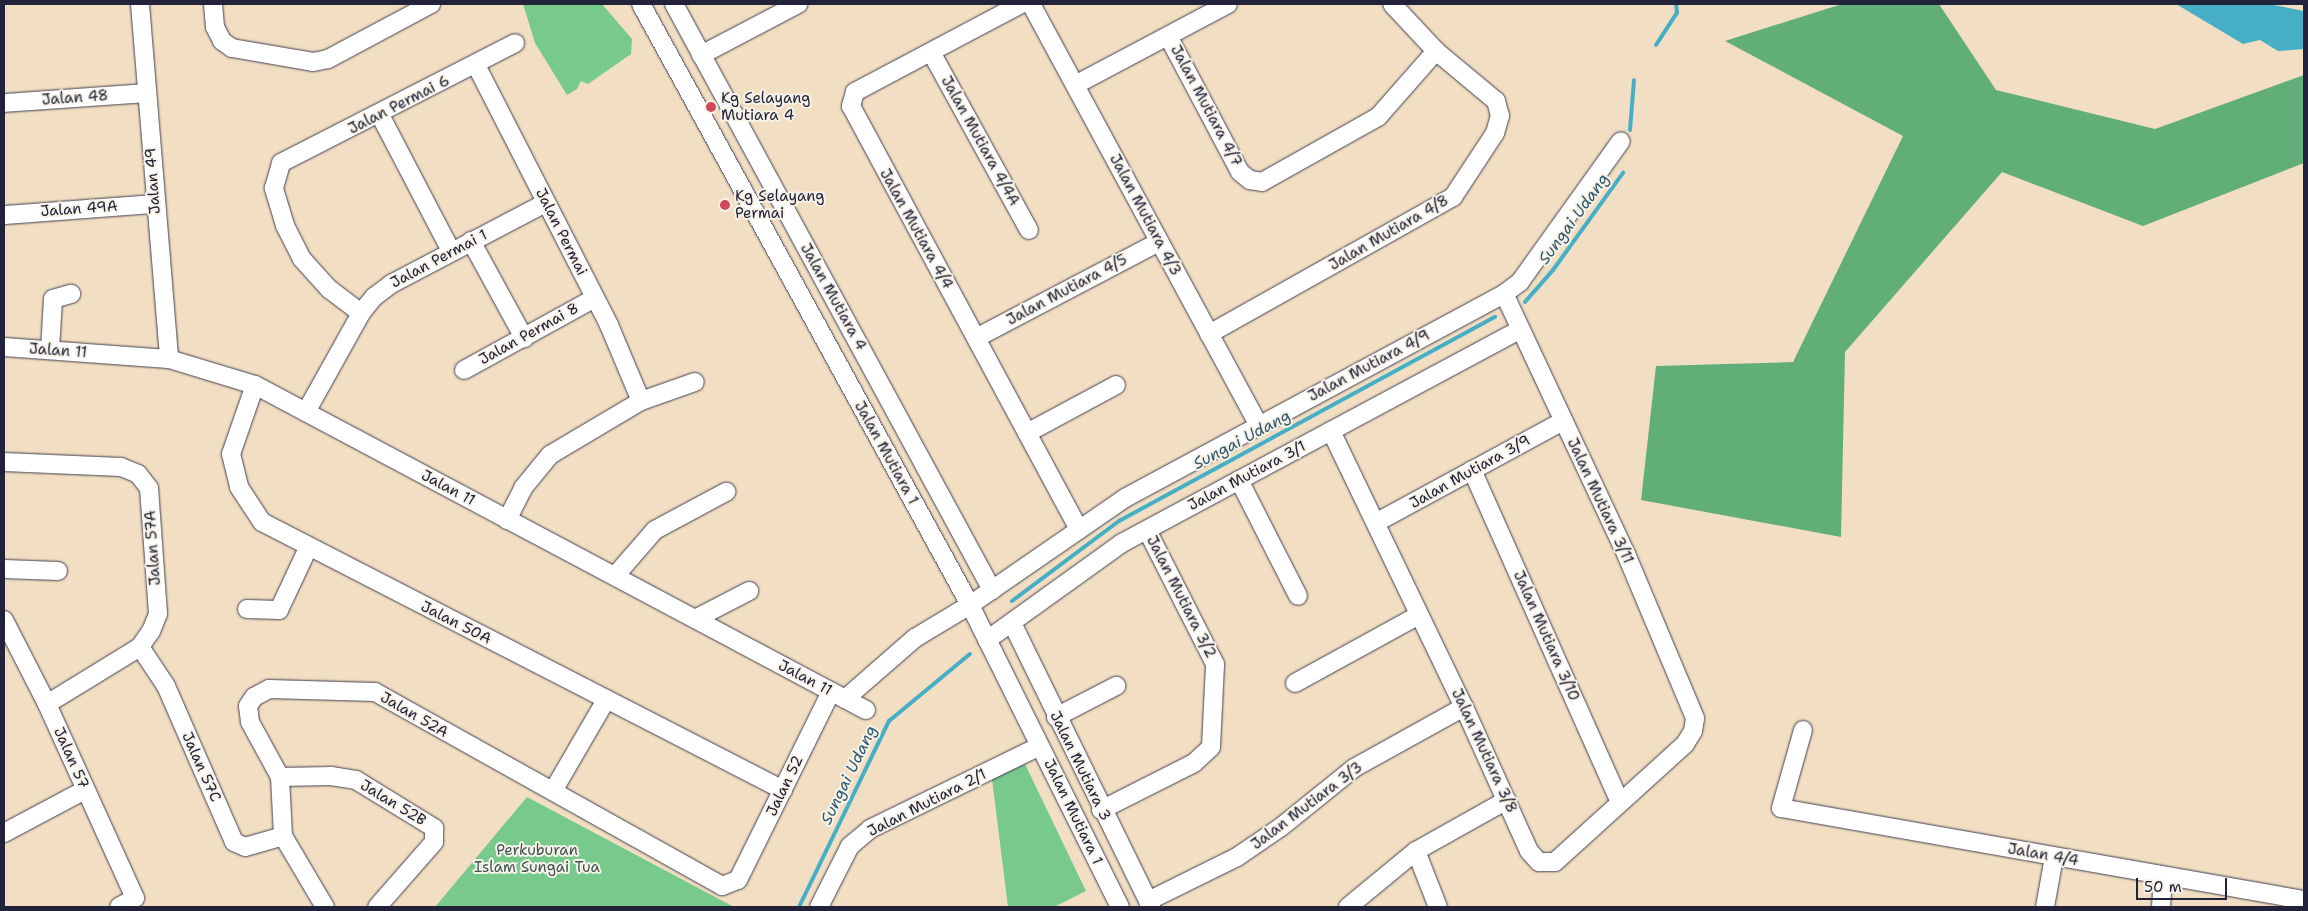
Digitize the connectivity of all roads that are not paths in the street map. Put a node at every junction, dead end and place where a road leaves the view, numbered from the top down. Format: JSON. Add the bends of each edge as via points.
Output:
{"nodes":[{"id":1,"x":140,"y":4,"type":"edge"},
{"id":2,"x":212,"y":4,"type":"edge"},
{"id":3,"x":431,"y":4,"type":"edge"},
{"id":4,"x":642,"y":4,"type":"edge"},
{"id":5,"x":674,"y":4,"type":"edge"},
{"id":6,"x":798,"y":4,"type":"edge"},
{"id":7,"x":1021,"y":4,"type":"edge"},
{"id":8,"x":1031,"y":4,"type":"edge"},
{"id":9,"x":1228,"y":4,"type":"edge"},
{"id":10,"x":1392,"y":4,"type":"edge"},
{"id":11,"x":1168,"y":36,"type":"junction"},
{"id":12,"x":515,"y":43,"type":"dead end"},
{"id":13,"x":1436,"y":51,"type":"junction"},
{"id":14,"x":931,"y":52,"type":"junction"},
{"id":15,"x":701,"y":55,"type":"junction"},
{"id":16,"x":476,"y":65,"type":"junction"},
{"id":17,"x":1075,"y":86,"type":"junction"},
{"id":18,"x":146,"y":93,"type":"junction"},
{"id":19,"x":4,"y":103,"type":"edge"},
{"id":20,"x":380,"y":115,"type":"junction"},
{"id":21,"x":1621,"y":141,"type":"dead end"},
{"id":22,"x":545,"y":203,"type":"junction"},
{"id":23,"x":154,"y":204,"type":"junction"},
{"id":24,"x":4,"y":215,"type":"edge"},
{"id":25,"x":1028,"y":230,"type":"dead end"},
{"id":26,"x":471,"y":241,"type":"junction"},
{"id":27,"x":1159,"y":242,"type":"junction"},
{"id":28,"x":451,"y":251,"type":"junction"},
{"id":29,"x":71,"y":294,"type":"dead end"},
{"id":30,"x":1504,"y":294,"type":"junction"},
{"id":31,"x":595,"y":298,"type":"junction"},
{"id":32,"x":361,"y":313,"type":"junction"},
{"id":33,"x":1519,"y":330,"type":"junction"},
{"id":34,"x":1209,"y":334,"type":"junction"},
{"id":35,"x":524,"y":338,"type":"junction"},
{"id":36,"x":976,"y":338,"type":"junction"},
{"id":37,"x":4,"y":347,"type":"edge"},
{"id":38,"x":50,"y":350,"type":"junction"},
{"id":39,"x":169,"y":359,"type":"junction"},
{"id":40,"x":464,"y":370,"type":"dead end"},
{"id":41,"x":695,"y":382,"type":"dead end"},
{"id":42,"x":1116,"y":384,"type":"dead end"},
{"id":43,"x":255,"y":385,"type":"junction"},
{"id":44,"x":641,"y":401,"type":"junction"},
{"id":45,"x":306,"y":412,"type":"junction"},
{"id":46,"x":1563,"y":421,"type":"junction"},
{"id":47,"x":1258,"y":425,"type":"junction"},
{"id":48,"x":1331,"y":431,"type":"junction"},
{"id":49,"x":1027,"y":433,"type":"junction"},
{"id":50,"x":4,"y":462,"type":"edge"},
{"id":51,"x":1472,"y":470,"type":"junction"},
{"id":52,"x":1239,"y":480,"type":"junction"},
{"id":53,"x":726,"y":492,"type":"dead end"},
{"id":54,"x":507,"y":520,"type":"junction"},
{"id":55,"x":1377,"y":522,"type":"junction"},
{"id":56,"x":1079,"y":530,"type":"junction"},
{"id":57,"x":1147,"y":530,"type":"junction"},
{"id":58,"x":308,"y":548,"type":"junction"},
{"id":59,"x":4,"y":569,"type":"edge"},
{"id":60,"x":58,"y":571,"type":"dead end"},
{"id":61,"x":614,"y":576,"type":"junction"},
{"id":62,"x":992,"y":590,"type":"junction"},
{"id":63,"x":749,"y":591,"type":"dead end"},
{"id":64,"x":1298,"y":596,"type":"dead end"},
{"id":65,"x":970,"y":605,"type":"junction"},
{"id":66,"x":247,"y":609,"type":"dead end"},
{"id":67,"x":1419,"y":615,"type":"junction"},
{"id":68,"x":695,"y":619,"type":"junction"},
{"id":69,"x":4,"y":620,"type":"edge"},
{"id":70,"x":1012,"y":623,"type":"junction"},
{"id":71,"x":987,"y":640,"type":"junction"},
{"id":72,"x":140,"y":647,"type":"junction"},
{"id":73,"x":1295,"y":683,"type":"dead end"},
{"id":74,"x":1116,"y":686,"type":"dead end"},
{"id":75,"x":838,"y":696,"type":"junction"},
{"id":76,"x":606,"y":700,"type":"junction"},
{"id":77,"x":47,"y":704,"type":"junction"},
{"id":78,"x":1464,"y":707,"type":"junction"},
{"id":79,"x":1692,"y":709,"type":"joint"},
{"id":80,"x":866,"y":710,"type":"dead end"},
{"id":81,"x":1056,"y":717,"type":"junction"},
{"id":82,"x":1803,"y":730,"type":"dead end"},
{"id":83,"x":1040,"y":746,"type":"junction"},
{"id":84,"x":280,"y":777,"type":"junction"},
{"id":85,"x":85,"y":790,"type":"junction"},
{"id":86,"x":783,"y":790,"type":"junction"},
{"id":87,"x":553,"y":791,"type":"junction"},
{"id":88,"x":1507,"y":800,"type":"junction"},
{"id":89,"x":1620,"y":802,"type":"junction"},
{"id":90,"x":1101,"y":810,"type":"junction"},
{"id":91,"x":4,"y":833,"type":"edge"},
{"id":92,"x":283,"y":836,"type":"junction"},
{"id":93,"x":1416,"y":851,"type":"junction"},
{"id":94,"x":2054,"y":857,"type":"junction"},
{"id":95,"x":2164,"y":877,"type":"junction"},
{"id":96,"x":738,"y":880,"type":"joint"},
{"id":97,"x":2260,"y":900,"type":"edge"},
{"id":98,"x":2304,"y":900,"type":"edge"},
{"id":99,"x":1149,"y":904,"type":"edge"},
{"id":100,"x":119,"y":907,"type":"edge"},
{"id":101,"x":325,"y":907,"type":"edge"},
{"id":102,"x":377,"y":907,"type":"edge"},
{"id":103,"x":819,"y":907,"type":"edge"},
{"id":104,"x":1120,"y":907,"type":"edge"},
{"id":105,"x":1348,"y":907,"type":"edge"},
{"id":106,"x":1438,"y":907,"type":"edge"},
{"id":107,"x":2045,"y":907,"type":"edge"},
{"id":108,"x":2162,"y":907,"type":"edge"}],
"edges":[{"from":1,"to":18,"type":"street","name":"Jalan 49"},
{"from":2,"to":3,"type":"street","via":[[215,28],[222,41],[232,48],[313,62],[328,59]]},
{"from":4,"to":65,"type":"street","name":"Jalan Mutiara 1"},
{"from":5,"to":15,"type":"street","name":"Jalan Mutiara 4"},
{"from":6,"to":15,"type":"street"},
{"from":7,"to":14,"type":"street","name":"Jalan Mutiara 4/4"},
{"from":8,"to":17,"type":"street","name":"Jalan Mutiara 4/3"},
{"from":9,"to":11,"type":"street"},
{"from":10,"to":13,"type":"street","name":"Jalan Mutiara 4/8"},
{"from":11,"to":13,"type":"street","name":"Jalan Mutiara 4/7","via":[[1240,172],[1250,180],[1262,182],[1378,116]]},
{"from":11,"to":17,"type":"street"},
{"from":12,"to":16,"type":"street","name":"Jalan Permai 6"},
{"from":13,"to":34,"type":"street","name":"Jalan Mutiara 4/8","via":[[1496,101],[1500,116],[1495,133],[1453,197]]},
{"from":14,"to":25,"type":"street","name":"Jalan Mutiara 4/4A"},
{"from":14,"to":36,"type":"street","name":"Jalan Mutiara 4/4","via":[[855,92],[851,106]]},
{"from":15,"to":62,"type":"street","name":"Jalan Mutiara 4"},
{"from":16,"to":20,"type":"street","name":"Jalan Permai 6"},
{"from":16,"to":22,"type":"street","name":"Jalan Permai"},
{"from":17,"to":27,"type":"street","name":"Jalan Mutiara 4/3"},
{"from":18,"to":19,"type":"street","name":"Jalan 48"},
{"from":18,"to":23,"type":"street","name":"Jalan 49"},
{"from":20,"to":28,"type":"street"},
{"from":20,"to":32,"type":"street","name":"Jalan Permai 6","via":[[281,163],[274,188],[285,225],[302,259],[330,290]]},
{"from":21,"to":30,"type":"street","name":"Jalan Mutiara 4/9","via":[[1520,282]]},
{"from":22,"to":26,"type":"street","name":"Jalan Permai 1"},
{"from":22,"to":31,"type":"street","name":"Jalan Permai"},
{"from":23,"to":24,"type":"street","name":"Jalan 49A"},
{"from":23,"to":39,"type":"street","name":"Jalan 49"},
{"from":26,"to":28,"type":"street","name":"Jalan Permai 1"},
{"from":26,"to":35,"type":"street"},
{"from":27,"to":34,"type":"street","name":"Jalan Mutiara 4/3"},
{"from":27,"to":36,"type":"street","name":"Jalan Mutiara 4/5"},
{"from":28,"to":32,"type":"street","name":"Jalan Permai 1","via":[[391,284]]},
{"from":29,"to":38,"type":"street","via":[[53,299]]},
{"from":30,"to":33,"type":"street","name":"Jalan Mutiara 3/11"},
{"from":30,"to":47,"type":"street","name":"Jalan Mutiara 4/9"},
{"from":31,"to":35,"type":"street","name":"Jalan Permai 8"},
{"from":31,"to":44,"type":"street","name":"Jalan Permai"},
{"from":32,"to":45,"type":"street","name":"Jalan Permai 1"},
{"from":33,"to":46,"type":"street","name":"Jalan Mutiara 3/11"},
{"from":33,"to":48,"type":"street","name":"Jalan Mutiara 3/1"},
{"from":34,"to":47,"type":"street","name":"Jalan Mutiara 4/3"},
{"from":35,"to":40,"type":"street","name":"Jalan Permai 8"},
{"from":36,"to":49,"type":"street","name":"Jalan Mutiara 4/4"},
{"from":37,"to":38,"type":"street","name":"Jalan 11"},
{"from":38,"to":39,"type":"street","name":"Jalan 11"},
{"from":39,"to":43,"type":"street","name":"Jalan 11"},
{"from":41,"to":44,"type":"street"},
{"from":42,"to":49,"type":"street"},
{"from":43,"to":45,"type":"street","name":"Jalan 11"},
{"from":43,"to":58,"type":"street","name":"Jalan 50A","via":[[231,454],[239,487],[262,522]]},
{"from":44,"to":54,"type":"street","via":[[550,455],[523,488]]},
{"from":45,"to":54,"type":"street","name":"Jalan 11"},
{"from":46,"to":51,"type":"street","name":"Jalan Mutiara 3/9"},
{"from":46,"to":79,"type":"street","name":"Jalan Mutiara 3/11","via":[[1627,556]]},
{"from":47,"to":56,"type":"street","name":"Jalan Mutiara 4/9","via":[[1125,498]]},
{"from":48,"to":52,"type":"street","name":"Jalan Mutiara 3/1"},
{"from":48,"to":55,"type":"street","name":"Jalan Mutiara 3/8"},
{"from":49,"to":56,"type":"street","name":"Jalan Mutiara 4/4"},
{"from":50,"to":72,"type":"street","name":"Jalan 57A","via":[[121,467],[138,474],[149,488],[158,614]]},
{"from":51,"to":55,"type":"street","name":"Jalan Mutiara 3/9"},
{"from":51,"to":89,"type":"street","name":"Jalan Mutiara 3/10"},
{"from":52,"to":57,"type":"street","name":"Jalan Mutiara 3/1"},
{"from":52,"to":64,"type":"street"},
{"from":53,"to":61,"type":"street","via":[[655,530]]},
{"from":54,"to":61,"type":"street","name":"Jalan 11"},
{"from":55,"to":67,"type":"street","name":"Jalan Mutiara 3/8"},
{"from":56,"to":62,"type":"street","name":"Jalan Mutiara 4/9"},
{"from":57,"to":70,"type":"street","name":"Jalan Mutiara 3/1","via":[[1122,543]]},
{"from":57,"to":90,"type":"street","name":"Jalan Mutiara 3/2","via":[[1215,664],[1211,747],[1194,763]]},
{"from":58,"to":66,"type":"street","via":[[279,610]]},
{"from":58,"to":76,"type":"street","name":"Jalan 50A"},
{"from":59,"to":60,"type":"street"},
{"from":61,"to":68,"type":"street","name":"Jalan 11"},
{"from":62,"to":65,"type":"street","name":"Jalan Mutiara 4/9"},
{"from":63,"to":68,"type":"street"},
{"from":65,"to":71,"type":"street","name":"Jalan Mutiara 1"},
{"from":65,"to":75,"type":"street","name":"Jalan Mutiara 4/9","via":[[915,638]]},
{"from":67,"to":73,"type":"street"},
{"from":67,"to":78,"type":"street","name":"Jalan Mutiara 3/8"},
{"from":68,"to":75,"type":"street","name":"Jalan 11"},
{"from":69,"to":77,"type":"street","name":"Jalan 57"},
{"from":70,"to":71,"type":"street","name":"Jalan Mutiara 3/1"},
{"from":70,"to":81,"type":"street","name":"Jalan Mutiara 3"},
{"from":71,"to":83,"type":"street","name":"Jalan Mutiara 1"},
{"from":72,"to":77,"type":"street","name":"Jalan 57A"},
{"from":72,"to":92,"type":"street","name":"Jalan 57C","via":[[166,686],[234,842],[245,847]]},
{"from":74,"to":81,"type":"street"},
{"from":75,"to":80,"type":"street","name":"Jalan 11"},
{"from":75,"to":86,"type":"street","name":"Jalan 52"},
{"from":76,"to":86,"type":"street","name":"Jalan 50A"},
{"from":76,"to":87,"type":"street"},
{"from":77,"to":85,"type":"street","name":"Jalan 57"},
{"from":78,"to":88,"type":"street","name":"Jalan Mutiara 3/8"},
{"from":78,"to":99,"type":"street","name":"Jalan Mutiara 3/3","via":[[1354,768],[1281,828],[1237,857]]},
{"from":79,"to":89,"type":"street","name":"Jalan Mutiara 3/8","via":[[1694,724],[1691,738]]},
{"from":81,"to":90,"type":"street","name":"Jalan Mutiara 3"},
{"from":82,"to":94,"type":"street","name":"Jalan 4/4","via":[[1781,808]]},
{"from":83,"to":103,"type":"street","name":"Jalan Mutiara 2/1","via":[[870,829],[850,846]]},
{"from":83,"to":104,"type":"street","name":"Jalan Mutiara 1"},
{"from":84,"to":87,"type":"street","name":"Jalan 52A","via":[[250,722],[248,706],[254,697],[269,689],[375,692]]},
{"from":84,"to":92,"type":"street","name":"Jalan 52A"},
{"from":84,"to":102,"type":"street","name":"Jalan 52B","via":[[331,776],[356,780],[434,828],[434,842]]},
{"from":85,"to":91,"type":"street"},
{"from":85,"to":100,"type":"street","name":"Jalan 57","via":[[135,898]]},
{"from":86,"to":96,"type":"street","name":"Jalan 52"},
{"from":87,"to":96,"type":"street","name":"Jalan 52A","via":[[722,886]]},
{"from":88,"to":89,"type":"street","name":"Jalan Mutiara 3/8","via":[[1529,851],[1534,859],[1545,864],[1555,862]]},
{"from":88,"to":93,"type":"street"},
{"from":90,"to":99,"type":"street","name":"Jalan Mutiara 3"},
{"from":92,"to":101,"type":"street","name":"Jalan 52A"},
{"from":93,"to":105,"type":"street"},
{"from":93,"to":106,"type":"street"},
{"from":94,"to":95,"type":"street","name":"Jalan 4/4"},
{"from":94,"to":107,"type":"street"},
{"from":95,"to":97,"type":"street","name":"Jalan 4/4"},
{"from":95,"to":108,"type":"street"},
{"from":97,"to":98,"type":"street","name":"Jalan 4/4"}]}
